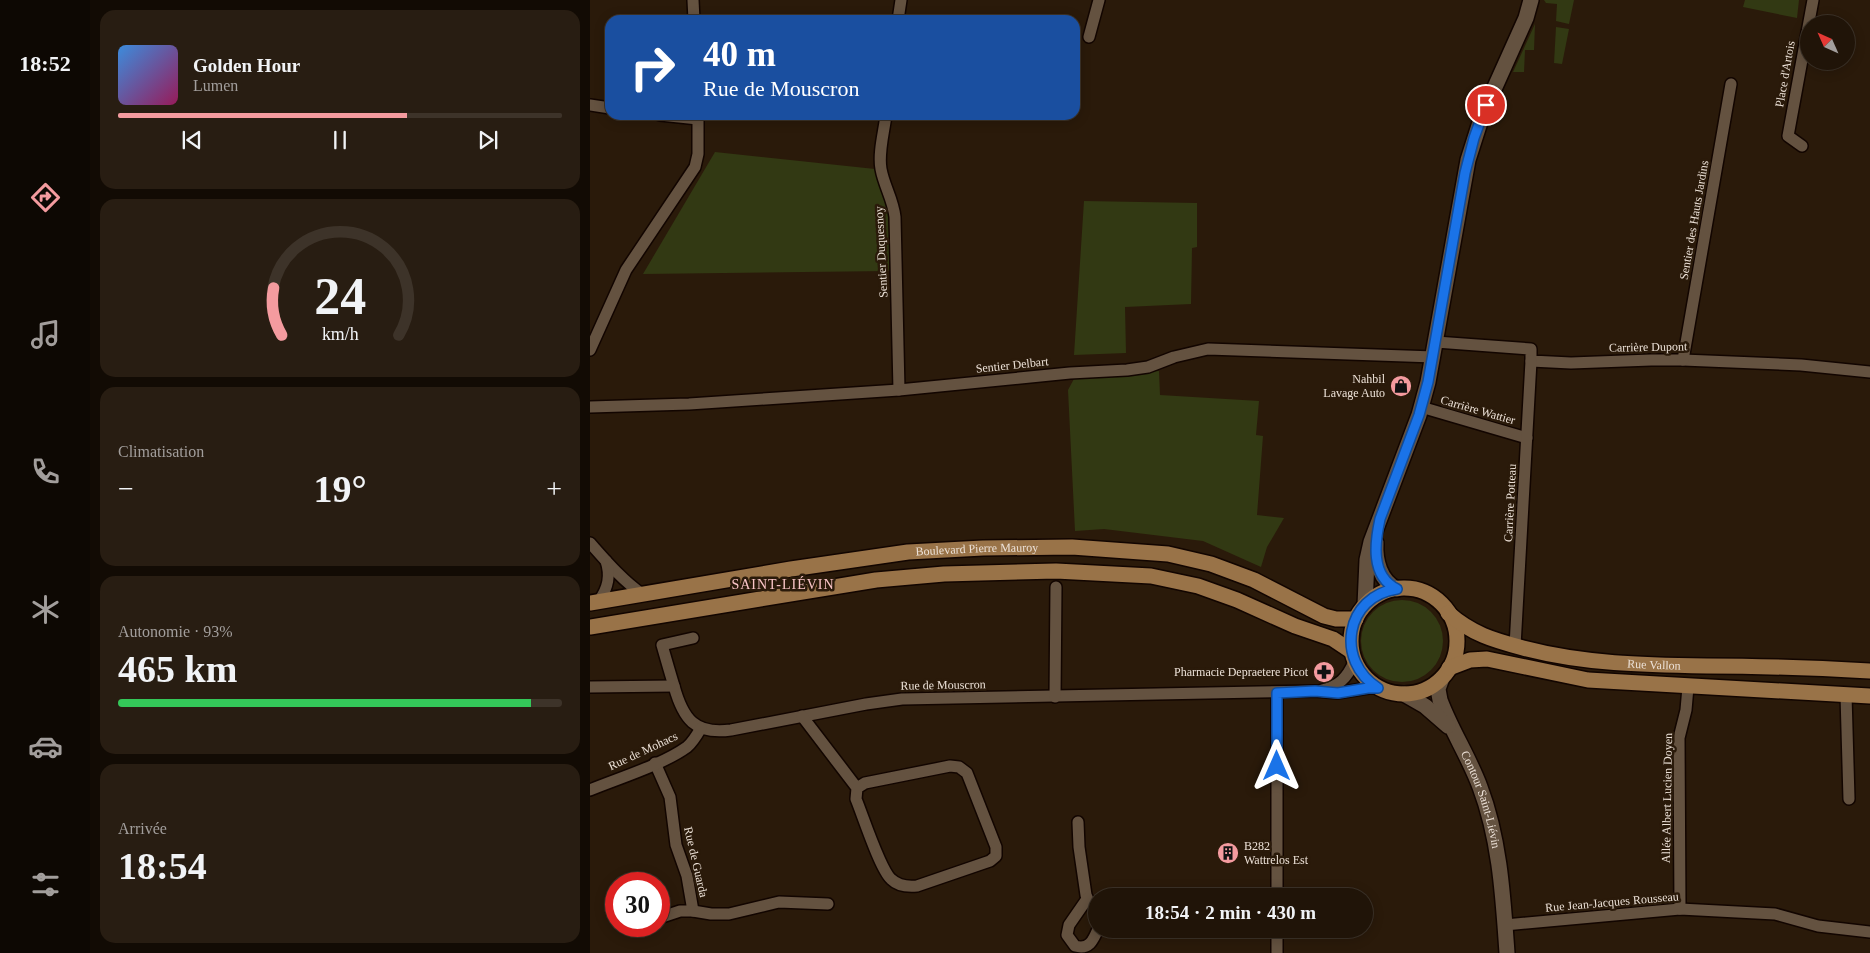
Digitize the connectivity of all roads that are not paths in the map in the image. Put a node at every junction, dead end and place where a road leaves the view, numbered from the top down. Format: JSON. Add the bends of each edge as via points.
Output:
{"nodes":[{"id":1,"x":693,"y":0,"type":"edge"},
{"id":2,"x":900,"y":0,"type":"edge"},
{"id":3,"x":1099,"y":0,"type":"edge"},
{"id":4,"x":1531,"y":0,"type":"edge"},
{"id":5,"x":1812,"y":0,"type":"edge"},
{"id":6,"x":694,"y":15,"type":"edge"},
{"id":7,"x":898,"y":15,"type":"edge"},
{"id":8,"x":1089,"y":37,"type":"dead end"},
{"id":9,"x":1731,"y":84,"type":"dead end"},
{"id":10,"x":590,"y":105,"type":"edge"},
{"id":11,"x":605,"y":107,"type":"edge"},
{"id":12,"x":698,"y":120,"type":"edge"},
{"id":13,"x":885,"y":120,"type":"edge"},
{"id":14,"x":1802,"y":146,"type":"dead end"},
{"id":15,"x":1436,"y":342,"type":"junction"},
{"id":16,"x":590,"y":350,"type":"edge"},
{"id":17,"x":1434,"y":357,"type":"junction"},
{"id":18,"x":1683,"y":360,"type":"junction"},
{"id":19,"x":1532,"y":361,"type":"junction"},
{"id":20,"x":1870,"y":372,"type":"edge"},
{"id":21,"x":899,"y":390,"type":"junction"},
{"id":22,"x":590,"y":407,"type":"edge"},
{"id":23,"x":1421,"y":407,"type":"junction"},
{"id":24,"x":1527,"y":438,"type":"junction"},
{"id":25,"x":1380,"y":519,"type":"junction"},
{"id":26,"x":590,"y":543,"type":"edge"},
{"id":27,"x":606,"y":561,"type":"junction"},
{"id":28,"x":1056,"y":587,"type":"dead end"},
{"id":29,"x":1397,"y":589,"type":"junction"},
{"id":30,"x":642,"y":594,"type":"junction"},
{"id":31,"x":595,"y":602,"type":"edge"},
{"id":32,"x":1365,"y":605,"type":"junction"},
{"id":33,"x":1448,"y":613,"type":"junction"},
{"id":34,"x":1356,"y":619,"type":"junction"},
{"id":35,"x":590,"y":628,"type":"edge"},
{"id":36,"x":693,"y":638,"type":"dead end"},
{"id":37,"x":1515,"y":646,"type":"junction"},
{"id":38,"x":1353,"y":657,"type":"junction"},
{"id":39,"x":1870,"y":671,"type":"edge"},
{"id":40,"x":1445,"y":673,"type":"junction"},
{"id":41,"x":674,"y":686,"type":"junction"},
{"id":42,"x":590,"y":687,"type":"edge"},
{"id":43,"x":1688,"y":687,"type":"junction"},
{"id":44,"x":1378,"y":688,"type":"junction"},
{"id":45,"x":1315,"y":691,"type":"junction"},
{"id":46,"x":1277,"y":693,"type":"junction"},
{"id":47,"x":1404,"y":694,"type":"junction"},
{"id":48,"x":1846,"y":695,"type":"junction"},
{"id":49,"x":1870,"y":696,"type":"edge"},
{"id":50,"x":1055,"y":697,"type":"junction"},
{"id":51,"x":802,"y":716,"type":"junction"},
{"id":52,"x":701,"y":728,"type":"junction"},
{"id":53,"x":1454,"y":733,"type":"junction"},
{"id":54,"x":655,"y":763,"type":"junction"},
{"id":55,"x":857,"y":788,"type":"junction"},
{"id":56,"x":590,"y":790,"type":"edge"},
{"id":57,"x":1850,"y":799,"type":"dead end"},
{"id":58,"x":1078,"y":822,"type":"dead end"},
{"id":59,"x":1277,"y":888,"type":"edge"},
{"id":60,"x":1087,"y":899,"type":"joint"},
{"id":61,"x":828,"y":904,"type":"dead end"},
{"id":62,"x":1680,"y":909,"type":"junction"},
{"id":63,"x":693,"y":911,"type":"junction"},
{"id":64,"x":670,"y":914,"type":"edge"},
{"id":65,"x":1505,"y":925,"type":"junction"},
{"id":66,"x":1870,"y":932,"type":"edge"},
{"id":67,"x":1094,"y":938,"type":"edge"},
{"id":68,"x":1277,"y":938,"type":"edge"},
{"id":69,"x":1277,"y":953,"type":"edge"},
{"id":70,"x":1507,"y":953,"type":"edge"}],
"edges":[{"from":1,"to":6,"type":"street"},
{"from":2,"to":7,"type":"street"},
{"from":3,"to":8,"type":"street"},
{"from":4,"to":15,"type":"main road","via":[[1482,116],[1468,160]]},
{"from":5,"to":14,"type":"street","name":"Place d'Artois","via":[[1788,136]]},
{"from":9,"to":18,"type":"street","name":"Sentier des Hauts Jardins"},
{"from":10,"to":11,"type":"street"},
{"from":12,"to":16,"type":"street","via":[[695,167],[626,270]]},
{"from":13,"to":21,"type":"street","name":"Sentier Duquesnoy","via":[[880,162],[895,217]]},
{"from":15,"to":17,"type":"main road"},
{"from":15,"to":19,"type":"street","via":[[1531,350]]},
{"from":17,"to":21,"type":"street","name":"Sentier Delbart","via":[[1208,349],[1141,369]]},
{"from":17,"to":23,"type":"main road"},
{"from":18,"to":19,"type":"street","name":"Carrière Dupont"},
{"from":18,"to":20,"type":"street","name":"Carrière Dupont","via":[[1801,365]]},
{"from":19,"to":24,"type":"street","name":"Carrière Potteau"},
{"from":21,"to":22,"type":"street","name":"Sentier Delbart"},
{"from":23,"to":24,"type":"street","name":"Carrière Wattier"},
{"from":23,"to":25,"type":"main road"},
{"from":24,"to":37,"type":"street","name":"Carrière Potteau"},
{"from":25,"to":29,"type":"main road","via":[[1376,558],[1385,578]]},
{"from":25,"to":32,"type":"main road","via":[[1367,560]]},
{"from":26,"to":27,"type":"street"},
{"from":27,"to":30,"type":"street"},
{"from":27,"to":31,"type":"street","via":[[608,582]]},
{"from":28,"to":50,"type":"street"},
{"from":29,"to":32,"type":"main road","via":[[1378,595]]},
{"from":29,"to":33,"type":"main road","via":[[1426,593]]},
{"from":30,"to":31,"type":"main road","name":"Boulevard Pierre Mauroy"},
{"from":30,"to":34,"type":"main road","name":"Boulevard Pierre Mauroy","via":[[908,552],[1086,547],[1154,552],[1196,560],[1254,580],[1324,616]]},
{"from":32,"to":34,"type":"main road"},
{"from":33,"to":37,"type":"main road","name":"Rue Vallon","via":[[1472,631]]},
{"from":33,"to":40,"type":"main road","via":[[1457,642],[1455,655]]},
{"from":34,"to":38,"type":"main road","via":[[1351,635]]},
{"from":35,"to":38,"type":"main road","name":"Boulevard Pierre Mauroy","via":[[885,579],[1056,571],[1151,576],[1198,586],[1333,639]]},
{"from":36,"to":41,"type":"street","via":[[662,645]]},
{"from":37,"to":39,"type":"main road","name":"Rue Vallon","via":[[1571,659],[1630,665]]},
{"from":38,"to":44,"type":"main road","via":[[1363,676]]},
{"from":38,"to":45,"type":"street","name":"Rue de Mouscron","via":[[1341,682]]},
{"from":40,"to":43,"type":"main road","name":"Rue Vallon","via":[[1470,660],[1487,659],[1578,679]]},
{"from":40,"to":47,"type":"main road","via":[[1426,689]]},
{"from":40,"to":53,"type":"main road","name":"Contour Saint-Liévin","via":[[1438,685],[1438,695]]},
{"from":41,"to":42,"type":"street"},
{"from":41,"to":52,"type":"street","via":[[682,711]]},
{"from":43,"to":48,"type":"main road","name":"Rue Vallon"},
{"from":43,"to":62,"type":"street","name":"Allée Albert Lucien Doyen","via":[[1679,738]]},
{"from":44,"to":45,"type":"street","name":"Rue de Mouscron","via":[[1338,693]]},
{"from":44,"to":47,"type":"main road"},
{"from":45,"to":46,"type":"street","name":"Rue de Mouscron"},
{"from":46,"to":50,"type":"street","name":"Rue de Mouscron"},
{"from":46,"to":59,"type":"street"},
{"from":47,"to":53,"type":"main road","name":"Contour Saint-Liévin","via":[[1431,711]]},
{"from":48,"to":49,"type":"main road","name":"Rue Vallon"},
{"from":48,"to":57,"type":"street"},
{"from":50,"to":51,"type":"street","name":"Rue de Mouscron","via":[[902,699]]},
{"from":51,"to":52,"type":"street","name":"Rue de Mouscron","via":[[722,731]]},
{"from":51,"to":55,"type":"street"},
{"from":52,"to":54,"type":"street","name":"Rue de Mohacs","via":[[688,746]]},
{"from":53,"to":65,"type":"main road","name":"Contour Saint-Liévin","via":[[1472,767],[1495,836]]},
{"from":54,"to":56,"type":"street","name":"Rue de Mohacs"},
{"from":54,"to":63,"type":"street","name":"Rue de Guarda","via":[[672,805],[676,845],[687,876]]},
{"from":55,"to":55,"type":"street","via":[[856,799],[885,872],[896,883],[917,886],[990,861],[996,856],[996,847],[967,773],[959,767],[875,781]]},
{"from":58,"to":60,"type":"street"},
{"from":60,"to":67,"type":"street","via":[[1069,925],[1067,935],[1075,946],[1086,946]]},
{"from":61,"to":63,"type":"street","name":"Rue de Guarda","via":[[779,902],[729,914]]},
{"from":62,"to":65,"type":"street","name":"Rue Jean-Jacques Rousseau"},
{"from":62,"to":66,"type":"street","name":"Rue Jean-Jacques Rousseau","via":[[1775,914],[1818,926]]},
{"from":63,"to":64,"type":"street","name":"Rue de Guarda"},
{"from":65,"to":70,"type":"main road","name":"Contour Saint-Liévin"},
{"from":68,"to":69,"type":"street"}]}
